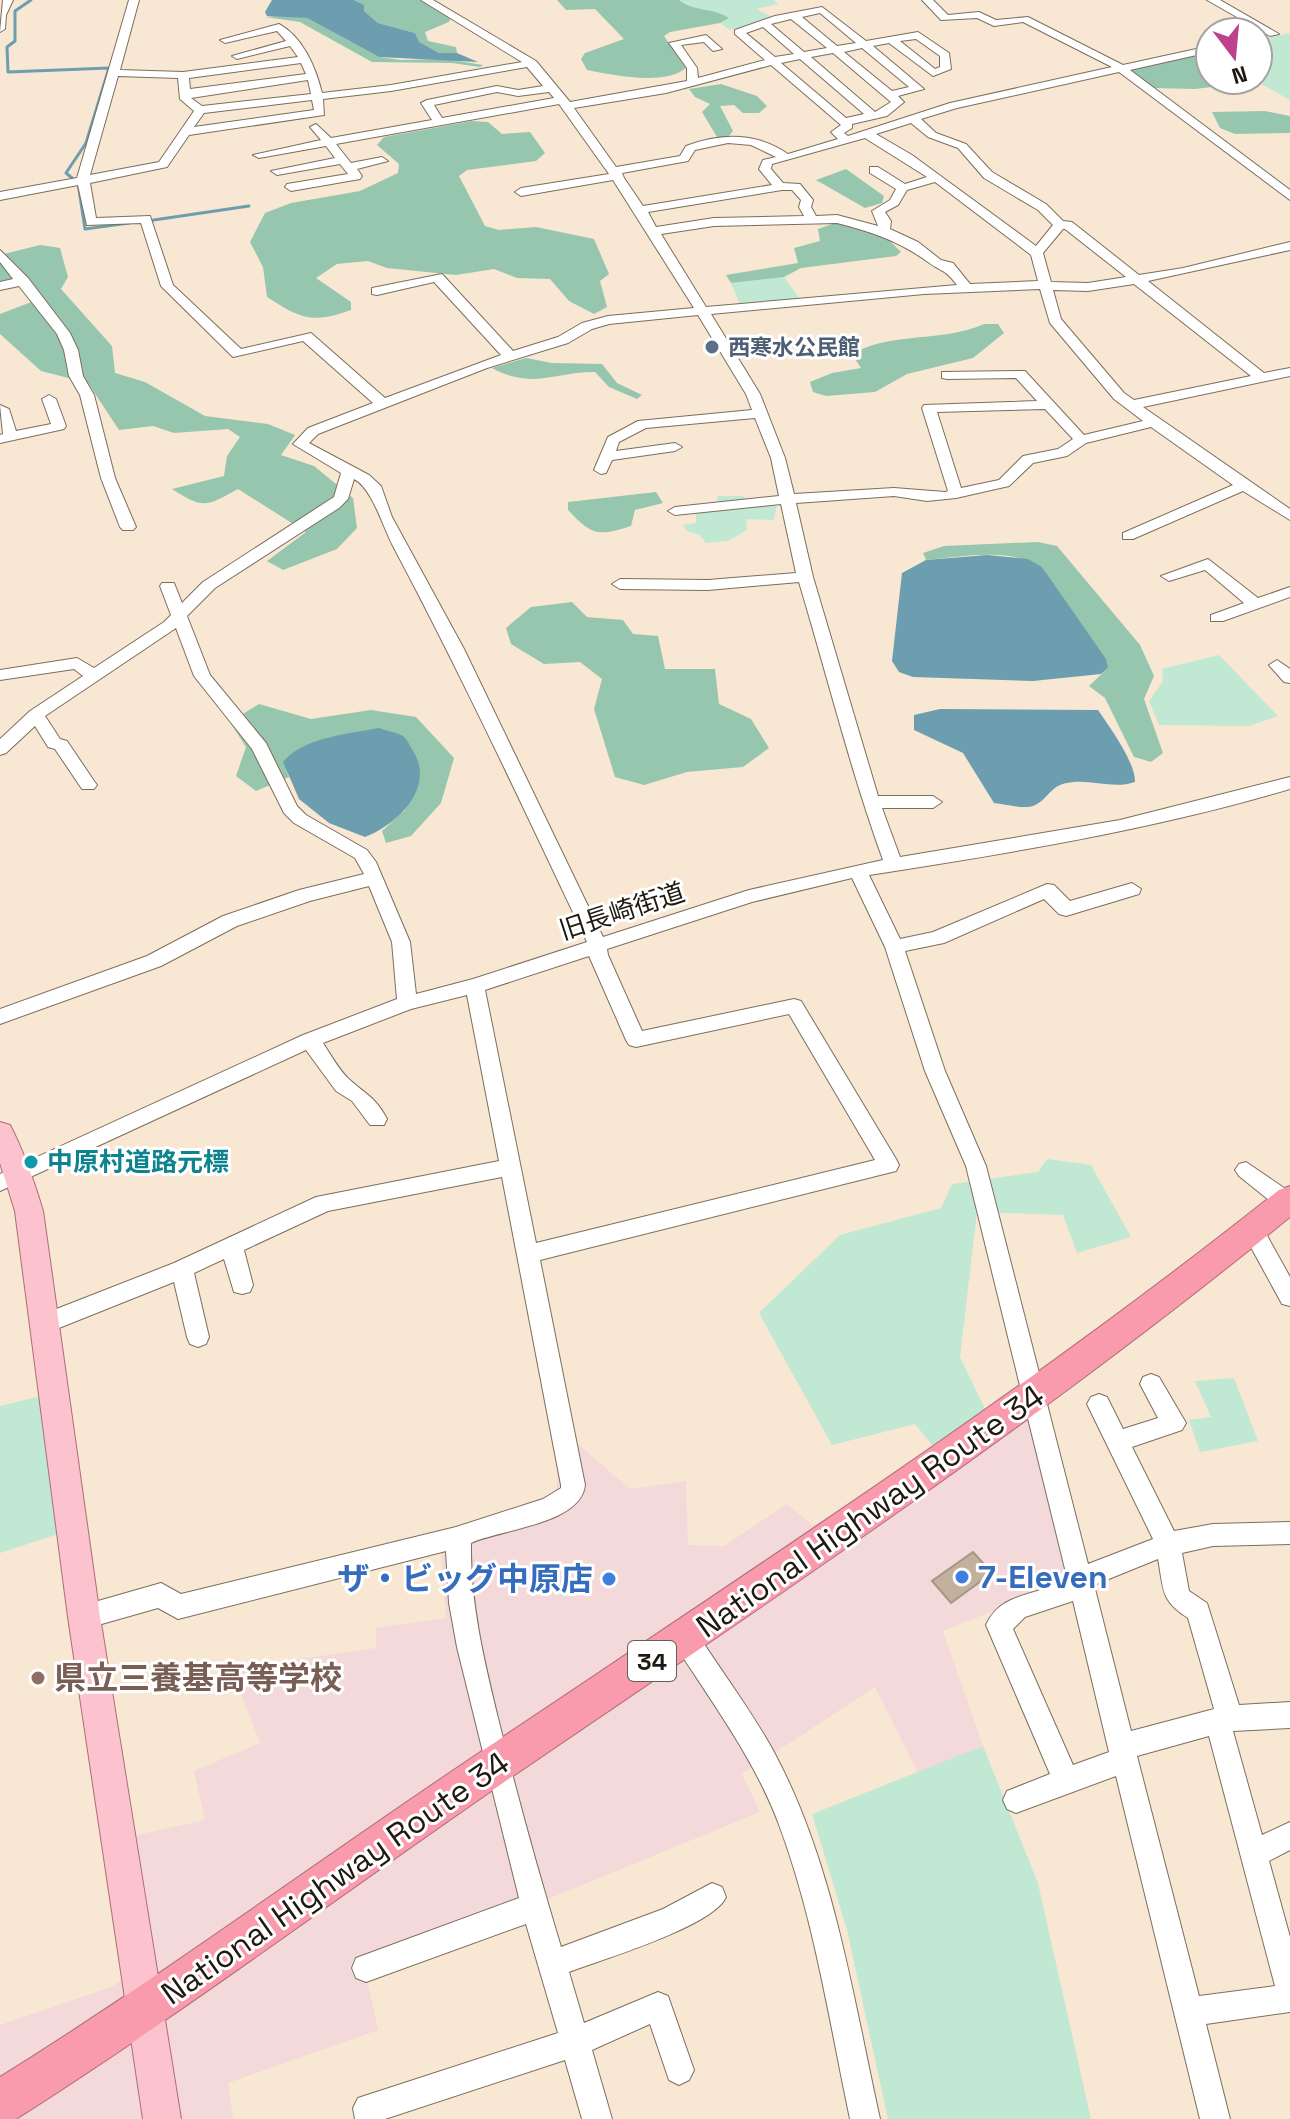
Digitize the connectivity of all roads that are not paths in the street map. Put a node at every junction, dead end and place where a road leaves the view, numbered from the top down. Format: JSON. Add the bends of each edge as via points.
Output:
{"nodes":[{"id":1,"x":8,"y":0,"type":"edge"},
{"id":2,"x":134,"y":0,"type":"edge"},
{"id":3,"x":426,"y":0,"type":"edge"},
{"id":4,"x":927,"y":0,"type":"edge"},
{"id":5,"x":1212,"y":0,"type":"edge"},
{"id":6,"x":793,"y":15,"type":"junction"},
{"id":7,"x":1241,"y":16,"type":"edge"},
{"id":8,"x":765,"y":24,"type":"junction"},
{"id":9,"x":216,"y":28,"type":"dead end"},
{"id":10,"x":0,"y":29,"type":"edge"},
{"id":11,"x":1290,"y":30,"type":"edge"},
{"id":12,"x":1274,"y":34,"type":"edge"},
{"id":13,"x":225,"y":40,"type":"junction"},
{"id":14,"x":891,"y":40,"type":"junction"},
{"id":15,"x":294,"y":42,"type":"junction"},
{"id":16,"x":863,"y":45,"type":"junction"},
{"id":17,"x":717,"y":49,"type":"dead end"},
{"id":18,"x":834,"y":50,"type":"junction"},
{"id":19,"x":1194,"y":52,"type":"edge"},
{"id":20,"x":801,"y":56,"type":"junction"},
{"id":21,"x":305,"y":59,"type":"junction"},
{"id":22,"x":773,"y":61,"type":"junction"},
{"id":23,"x":239,"y":62,"type":"junction"},
{"id":24,"x":532,"y":63,"type":"junction"},
{"id":25,"x":1121,"y":68,"type":"junction"},
{"id":26,"x":114,"y":73,"type":"junction"},
{"id":27,"x":183,"y":75,"type":"junction"},
{"id":28,"x":314,"y":76,"type":"junction"},
{"id":29,"x":693,"y":83,"type":"junction"},
{"id":30,"x":551,"y":88,"type":"junction"},
{"id":31,"x":185,"y":93,"type":"junction"},
{"id":32,"x":317,"y":95,"type":"junction"},
{"id":33,"x":889,"y":95,"type":"junction"},
{"id":34,"x":564,"y":103,"type":"junction"},
{"id":35,"x":200,"y":110,"type":"junction"},
{"id":36,"x":873,"y":116,"type":"junction"},
{"id":37,"x":913,"y":118,"type":"junction"},
{"id":38,"x":843,"y":122,"type":"junction"},
{"id":39,"x":439,"y":123,"type":"junction"},
{"id":40,"x":316,"y":127,"type":"dead end"},
{"id":41,"x":186,"y":132,"type":"junction"},
{"id":42,"x":279,"y":133,"type":"dead end"},
{"id":43,"x":867,"y":134,"type":"junction"},
{"id":44,"x":846,"y":141,"type":"junction"},
{"id":45,"x":326,"y":142,"type":"junction"},
{"id":46,"x":290,"y":149,"type":"junction"},
{"id":47,"x":259,"y":155,"type":"dead end"},
{"id":48,"x":786,"y":158,"type":"junction"},
{"id":49,"x":382,"y":161,"type":"dead end"},
{"id":50,"x":345,"y":163,"type":"junction"},
{"id":51,"x":874,"y":170,"type":"dead end"},
{"id":52,"x":277,"y":171,"type":"dead end"},
{"id":53,"x":617,"y":174,"type":"junction"},
{"id":54,"x":937,"y":178,"type":"junction"},
{"id":55,"x":83,"y":179,"type":"junction"},
{"id":56,"x":779,"y":186,"type":"junction"},
{"id":57,"x":291,"y":187,"type":"dead end"},
{"id":58,"x":903,"y":188,"type":"junction"},
{"id":59,"x":521,"y":192,"type":"dead end"},
{"id":60,"x":0,"y":196,"type":"edge"},
{"id":61,"x":1290,"y":196,"type":"edge"},
{"id":62,"x":640,"y":210,"type":"junction"},
{"id":63,"x":812,"y":219,"type":"junction"},
{"id":64,"x":1060,"y":225,"type":"junction"},
{"id":65,"x":653,"y":231,"type":"junction"},
{"id":66,"x":884,"y":231,"type":"junction"},
{"id":67,"x":1290,"y":246,"type":"edge"},
{"id":68,"x":1037,"y":253,"type":"junction"},
{"id":69,"x":0,"y":254,"type":"edge"},
{"id":70,"x":1137,"y":280,"type":"junction"},
{"id":71,"x":23,"y":281,"type":"junction"},
{"id":72,"x":0,"y":286,"type":"edge"},
{"id":73,"x":1046,"y":286,"type":"junction"},
{"id":74,"x":972,"y":287,"type":"junction"},
{"id":75,"x":377,"y":291,"type":"dead end"},
{"id":76,"x":986,"y":302,"type":"dead end"},
{"id":77,"x":706,"y":313,"type":"junction"},
{"id":78,"x":509,"y":355,"type":"junction"},
{"id":79,"x":1290,"y":372,"type":"edge"},
{"id":80,"x":947,"y":375,"type":"dead end"},
{"id":81,"x":1262,"y":378,"type":"junction"},
{"id":82,"x":49,"y":399,"type":"dead end"},
{"id":83,"x":382,"y":403,"type":"junction"},
{"id":84,"x":1049,"y":405,"type":"junction"},
{"id":85,"x":1132,"y":405,"type":"junction"},
{"id":86,"x":2,"y":409,"type":"dead end"},
{"id":87,"x":761,"y":413,"type":"junction"},
{"id":88,"x":662,"y":422,"type":"junction"},
{"id":89,"x":1154,"y":422,"type":"junction"},
{"id":90,"x":6,"y":437,"type":"edge"},
{"id":91,"x":1081,"y":440,"type":"junction"},
{"id":92,"x":349,"y":471,"type":"junction"},
{"id":93,"x":1245,"y":485,"type":"junction"},
{"id":94,"x":956,"y":494,"type":"junction"},
{"id":95,"x":789,"y":499,"type":"junction"},
{"id":96,"x":675,"y":511,"type":"dead end"},
{"id":97,"x":1290,"y":516,"type":"edge"},
{"id":98,"x":128,"y":527,"type":"dead end"},
{"id":99,"x":1128,"y":536,"type":"dead end"},
{"id":100,"x":1169,"y":576,"type":"dead end"},
{"id":101,"x":805,"y":577,"type":"junction"},
{"id":102,"x":620,"y":584,"type":"dead end"},
{"id":103,"x":168,"y":586,"type":"dead end"},
{"id":104,"x":1290,"y":592,"type":"edge"},
{"id":105,"x":1256,"y":605,"type":"junction"},
{"id":106,"x":179,"y":614,"type":"junction"},
{"id":107,"x":1217,"y":618,"type":"dead end"},
{"id":108,"x":1277,"y":665,"type":"dead end"},
{"id":109,"x":0,"y":675,"type":"edge"},
{"id":110,"x":92,"y":675,"type":"junction"},
{"id":111,"x":1290,"y":678,"type":"edge"},
{"id":112,"x":36,"y":715,"type":"junction"},
{"id":113,"x":0,"y":749,"type":"edge"},
{"id":114,"x":1290,"y":783,"type":"edge"},
{"id":115,"x":88,"y":785,"type":"dead end"},
{"id":116,"x":873,"y":802,"type":"junction"},
{"id":117,"x":933,"y":802,"type":"dead end"},
{"id":118,"x":894,"y":865,"type":"junction"},
{"id":119,"x":858,"y":870,"type":"junction"},
{"id":120,"x":376,"y":878,"type":"junction"},
{"id":121,"x":1132,"y":889,"type":"dead end"},
{"id":122,"x":598,"y":946,"type":"junction"},
{"id":123,"x":894,"y":947,"type":"junction"},
{"id":124,"x":475,"y":986,"type":"junction"},
{"id":125,"x":407,"y":1003,"type":"junction"},
{"id":126,"x":0,"y":1017,"type":"edge"},
{"id":127,"x":310,"y":1040,"type":"junction"},
{"id":128,"x":377,"y":1119,"type":"dead end"},
{"id":129,"x":0,"y":1132,"type":"edge"},
{"id":130,"x":510,"y":1167,"type":"junction"},
{"id":131,"x":1246,"y":1170,"type":"dead end"},
{"id":132,"x":9,"y":1179,"type":"edge"},
{"id":133,"x":1288,"y":1201,"type":"edge"},
{"id":134,"x":1252,"y":1229,"type":"junction"},
{"id":135,"x":232,"y":1246,"type":"junction"},
{"id":136,"x":528,"y":1254,"type":"junction"},
{"id":137,"x":182,"y":1269,"type":"junction"},
{"id":138,"x":242,"y":1285,"type":"dead end"},
{"id":139,"x":1290,"y":1297,"type":"edge"},
{"id":140,"x":44,"y":1324,"type":"junction"},
{"id":141,"x":198,"y":1337,"type":"dead end"},
{"id":142,"x":1151,"y":1384,"type":"dead end"},
{"id":143,"x":1034,"y":1397,"type":"junction"},
{"id":144,"x":1099,"y":1404,"type":"dead end"},
{"id":145,"x":1118,"y":1441,"type":"junction"},
{"id":146,"x":1290,"y":1533,"type":"edge"},
{"id":147,"x":459,"y":1537,"type":"junction"},
{"id":148,"x":1168,"y":1544,"type":"junction"},
{"id":149,"x":1079,"y":1582,"type":"junction"},
{"id":150,"x":84,"y":1617,"type":"junction"},
{"id":151,"x":686,"y":1639,"type":"junction"},
{"id":152,"x":1290,"y":1715,"type":"edge"},
{"id":153,"x":1224,"y":1720,"type":"junction"},
{"id":154,"x":1122,"y":1754,"type":"junction"},
{"id":155,"x":496,"y":1764,"type":"junction"},
{"id":156,"x":1066,"y":1781,"type":"junction"},
{"id":157,"x":1016,"y":1800,"type":"dead end"},
{"id":158,"x":1290,"y":1836,"type":"edge"},
{"id":159,"x":1253,"y":1854,"type":"junction"},
{"id":160,"x":712,"y":1897,"type":"dead end"},
{"id":161,"x":536,"y":1906,"type":"junction"},
{"id":162,"x":553,"y":1964,"type":"junction"},
{"id":163,"x":366,"y":1968,"type":"dead end"},
{"id":164,"x":1290,"y":1989,"type":"edge"},
{"id":165,"x":1290,"y":1998,"type":"edge"},
{"id":166,"x":144,"y":2011,"type":"junction"},
{"id":167,"x":1188,"y":2012,"type":"junction"},
{"id":168,"x":575,"y":2042,"type":"junction"},
{"id":169,"x":679,"y":2070,"type":"dead end"},
{"id":170,"x":0,"y":2103,"type":"edge"},
{"id":171,"x":162,"y":2119,"type":"edge"},
{"id":172,"x":370,"y":2119,"type":"edge"},
{"id":173,"x":597,"y":2119,"type":"edge"},
{"id":174,"x":865,"y":2119,"type":"edge"},
{"id":175,"x":1215,"y":2119,"type":"edge"}],
"edges":[{"from":1,"to":10,"type":"street"},
{"from":2,"to":26,"type":"street"},
{"from":3,"to":24,"type":"street"},
{"from":4,"to":25,"type":"street","via":[[945,18],[974,14],[994,23],[1024,19]]},
{"from":5,"to":7,"type":"street"},
{"from":6,"to":8,"type":"street"},
{"from":6,"to":16,"type":"street","via":[[822,10]]},
{"from":6,"to":18,"type":"street"},
{"from":8,"to":20,"type":"street"},
{"from":8,"to":22,"type":"street","via":[[739,32]]},
{"from":9,"to":13,"type":"street"},
{"from":11,"to":12,"type":"street"},
{"from":13,"to":15,"type":"street","via":[[279,27]]},
{"from":13,"to":23,"type":"street"},
{"from":14,"to":14,"type":"street","via":[[918,35],[945,55],[946,69],[933,73]]},
{"from":14,"to":16,"type":"street"},
{"from":15,"to":21,"type":"street"},
{"from":15,"to":23,"type":"street"},
{"from":16,"to":18,"type":"street"},
{"from":16,"to":33,"type":"street","via":[[918,89]]},
{"from":17,"to":29,"type":"street","via":[[706,38],[674,43],[692,68]]},
{"from":18,"to":20,"type":"street"},
{"from":18,"to":33,"type":"street"},
{"from":19,"to":25,"type":"street"},
{"from":20,"to":22,"type":"street"},
{"from":20,"to":36,"type":"street"},
{"from":21,"to":23,"type":"street"},
{"from":21,"to":28,"type":"street"},
{"from":22,"to":29,"type":"street"},
{"from":22,"to":38,"type":"street"},
{"from":23,"to":27,"type":"street"},
{"from":24,"to":30,"type":"street"},
{"from":24,"to":32,"type":"street"},
{"from":25,"to":37,"type":"street"},
{"from":25,"to":61,"type":"street"},
{"from":26,"to":27,"type":"street"},
{"from":26,"to":55,"type":"street"},
{"from":27,"to":31,"type":"street"},
{"from":28,"to":31,"type":"street"},
{"from":28,"to":32,"type":"street"},
{"from":29,"to":34,"type":"street"},
{"from":30,"to":34,"type":"street"},
{"from":30,"to":39,"type":"street","via":[[518,93],[497,89],[427,103]]},
{"from":31,"to":35,"type":"street"},
{"from":32,"to":35,"type":"street"},
{"from":32,"to":41,"type":"street","via":[[320,113]]},
{"from":33,"to":36,"type":"street","via":[[898,102]]},
{"from":34,"to":39,"type":"street"},
{"from":34,"to":53,"type":"street"},
{"from":35,"to":41,"type":"street"},
{"from":36,"to":38,"type":"street"},
{"from":37,"to":43,"type":"street"},
{"from":37,"to":64,"type":"street","via":[[932,135],[962,146],[988,175],[1042,207]]},
{"from":38,"to":44,"type":"street","via":[[848,126],[837,132]]},
{"from":39,"to":45,"type":"street"},
{"from":40,"to":45,"type":"street"},
{"from":41,"to":55,"type":"street","via":[[163,165]]},
{"from":42,"to":46,"type":"street"},
{"from":43,"to":44,"type":"street"},
{"from":43,"to":54,"type":"street"},
{"from":44,"to":48,"type":"street"},
{"from":45,"to":46,"type":"street"},
{"from":45,"to":50,"type":"street"},
{"from":46,"to":47,"type":"street"},
{"from":48,"to":53,"type":"street","via":[[767,146],[726,139],[690,148],[684,159]]},
{"from":48,"to":56,"type":"street","via":[[764,166]]},
{"from":49,"to":50,"type":"street"},
{"from":50,"to":52,"type":"street"},
{"from":50,"to":57,"type":"street","via":[[356,176]]},
{"from":51,"to":58,"type":"street"},
{"from":53,"to":59,"type":"street"},
{"from":53,"to":62,"type":"street"},
{"from":54,"to":58,"type":"street"},
{"from":54,"to":68,"type":"street"},
{"from":55,"to":60,"type":"street"},
{"from":55,"to":83,"type":"street","via":[[91,222],[146,221],[167,286],[229,349],[243,355],[306,336]]},
{"from":56,"to":62,"type":"street"},
{"from":56,"to":63,"type":"street","via":[[796,187],[807,200]]},
{"from":58,"to":66,"type":"street","via":[[894,202],[878,211]]},
{"from":62,"to":65,"type":"street"},
{"from":63,"to":65,"type":"street","via":[[714,222]]},
{"from":63,"to":66,"type":"street","via":[[837,219]]},
{"from":64,"to":68,"type":"street"},
{"from":64,"to":70,"type":"street","via":[[1068,225]]},
{"from":65,"to":77,"type":"street"},
{"from":66,"to":74,"type":"street","via":[[949,266]]},
{"from":67,"to":70,"type":"street"},
{"from":68,"to":73,"type":"street"},
{"from":69,"to":71,"type":"street"},
{"from":70,"to":73,"type":"street"},
{"from":70,"to":81,"type":"street"},
{"from":71,"to":72,"type":"street"},
{"from":71,"to":98,"type":"street","via":[[71,350],[97,425],[108,478]]},
{"from":73,"to":74,"type":"street"},
{"from":73,"to":85,"type":"street","via":[[1063,332],[1107,385]]},
{"from":74,"to":76,"type":"street"},
{"from":74,"to":77,"type":"street"},
{"from":75,"to":78,"type":"street","via":[[437,277]]},
{"from":77,"to":78,"type":"street","via":[[608,320]]},
{"from":77,"to":87,"type":"street"},
{"from":78,"to":83,"type":"street"},
{"from":79,"to":81,"type":"street"},
{"from":80,"to":84,"type":"street","via":[[1020,374]]},
{"from":81,"to":85,"type":"street"},
{"from":82,"to":90,"type":"street","via":[[59,426]]},
{"from":83,"to":92,"type":"street","via":[[313,431],[300,444]]},
{"from":84,"to":91,"type":"street"},
{"from":84,"to":94,"type":"street","via":[[929,408]]},
{"from":85,"to":89,"type":"street"},
{"from":86,"to":90,"type":"street"},
{"from":87,"to":88,"type":"street"},
{"from":87,"to":95,"type":"street"},
{"from":88,"to":88,"type":"street","via":[[643,424],[613,440],[602,463],[677,452]]},
{"from":89,"to":91,"type":"street"},
{"from":89,"to":93,"type":"street"},
{"from":91,"to":94,"type":"street","via":[[1062,453],[1028,459],[1004,483]]},
{"from":92,"to":106,"type":"street","via":[[334,505],[209,585]]},
{"from":92,"to":122,"type":"street","via":[[374,486]]},
{"from":93,"to":97,"type":"street"},
{"from":93,"to":99,"type":"street"},
{"from":94,"to":95,"type":"street"},
{"from":95,"to":96,"type":"street"},
{"from":95,"to":101,"type":"street"},
{"from":100,"to":105,"type":"street","via":[[1208,564]]},
{"from":101,"to":102,"type":"street","via":[[708,585]]},
{"from":101,"to":116,"type":"street"},
{"from":103,"to":106,"type":"street"},
{"from":104,"to":105,"type":"street"},
{"from":105,"to":107,"type":"street"},
{"from":106,"to":110,"type":"street"},
{"from":106,"to":120,"type":"street","via":[[202,676],[260,747],[290,809],[361,854]]},
{"from":108,"to":111,"type":"street"},
{"from":109,"to":110,"type":"street","via":[[77,663]]},
{"from":110,"to":112,"type":"street"},
{"from":112,"to":113,"type":"street"},
{"from":112,"to":115,"type":"street"},
{"from":114,"to":118,"type":"street","name":"旧長崎街道","via":[[1120,826]]},
{"from":116,"to":117,"type":"street"},
{"from":116,"to":118,"type":"street"},
{"from":118,"to":119,"type":"street","name":"旧長崎街道"},
{"from":119,"to":122,"type":"street","name":"旧長崎街道","via":[[749,896]]},
{"from":119,"to":123,"type":"street"},
{"from":120,"to":125,"type":"street","via":[[401,942]]},
{"from":120,"to":126,"type":"street","via":[[230,921],[154,961]]},
{"from":121,"to":123,"type":"street","via":[[1066,909],[1047,890],[937,938]]},
{"from":122,"to":124,"type":"street","name":"旧長崎街道"},
{"from":122,"to":136,"type":"street","via":[[636,1040],[794,1006],[889,1165]]},
{"from":123,"to":143,"type":"street","via":[[935,1071],[976,1166]]},
{"from":124,"to":125,"type":"street","name":"旧長崎街道"},
{"from":124,"to":130,"type":"street"},
{"from":125,"to":127,"type":"street","name":"旧長崎街道"},
{"from":127,"to":128,"type":"street","via":[[343,1086],[359,1095]]},
{"from":127,"to":132,"type":"street","name":"旧長崎街道"},
{"from":129,"to":132,"type":"main road"},
{"from":130,"to":135,"type":"street","via":[[324,1203]]},
{"from":130,"to":136,"type":"street"},
{"from":131,"to":133,"type":"street"},
{"from":132,"to":140,"type":"main road","via":[[29,1211]]},
{"from":133,"to":134,"type":"highway","name":"National Highway Route 34","number":"34"},
{"from":134,"to":139,"type":"street"},
{"from":134,"to":143,"type":"highway","name":"National Highway Route 34","number":"34"},
{"from":135,"to":137,"type":"street"},
{"from":135,"to":138,"type":"street"},
{"from":136,"to":147,"type":"street","via":[[572,1494],[556,1505]]},
{"from":137,"to":140,"type":"street"},
{"from":137,"to":141,"type":"street"},
{"from":140,"to":150,"type":"main road"},
{"from":142,"to":145,"type":"street","via":[[1174,1423]]},
{"from":143,"to":149,"type":"street"},
{"from":143,"to":151,"type":"highway","name":"National Highway Route 34","number":"34"},
{"from":144,"to":145,"type":"street"},
{"from":145,"to":148,"type":"street"},
{"from":146,"to":148,"type":"street","via":[[1213,1535]]},
{"from":147,"to":150,"type":"street","via":[[178,1607],[161,1595]]},
{"from":147,"to":155,"type":"street","via":[[457,1565],[468,1642]]},
{"from":148,"to":149,"type":"street"},
{"from":148,"to":153,"type":"street","via":[[1178,1598],[1198,1611]]},
{"from":149,"to":154,"type":"street"},
{"from":149,"to":156,"type":"street","via":[[1017,1608],[999,1625]]},
{"from":150,"to":166,"type":"main road"},
{"from":151,"to":155,"type":"highway","name":"National Highway Route 34","number":"34"},
{"from":151,"to":174,"type":"street","via":[[765,1763],[791,1821],[823,1927]]},
{"from":152,"to":153,"type":"street"},
{"from":153,"to":154,"type":"street"},
{"from":153,"to":159,"type":"street"},
{"from":154,"to":156,"type":"street"},
{"from":154,"to":167,"type":"street"},
{"from":155,"to":161,"type":"street"},
{"from":155,"to":166,"type":"highway","name":"National Highway Route 34","number":"34"},
{"from":156,"to":157,"type":"street"},
{"from":158,"to":159,"type":"street"},
{"from":159,"to":164,"type":"street"},
{"from":160,"to":162,"type":"street","via":[[671,1920]]},
{"from":161,"to":162,"type":"street"},
{"from":161,"to":163,"type":"street"},
{"from":162,"to":168,"type":"street"},
{"from":165,"to":167,"type":"street"},
{"from":166,"to":170,"type":"highway","name":"National Highway Route 34","number":"34"},
{"from":166,"to":171,"type":"main road"},
{"from":167,"to":175,"type":"street"},
{"from":168,"to":169,"type":"street","via":[[658,2006]]},
{"from":168,"to":172,"type":"street","via":[[368,2108]]},
{"from":168,"to":173,"type":"street"}]}
